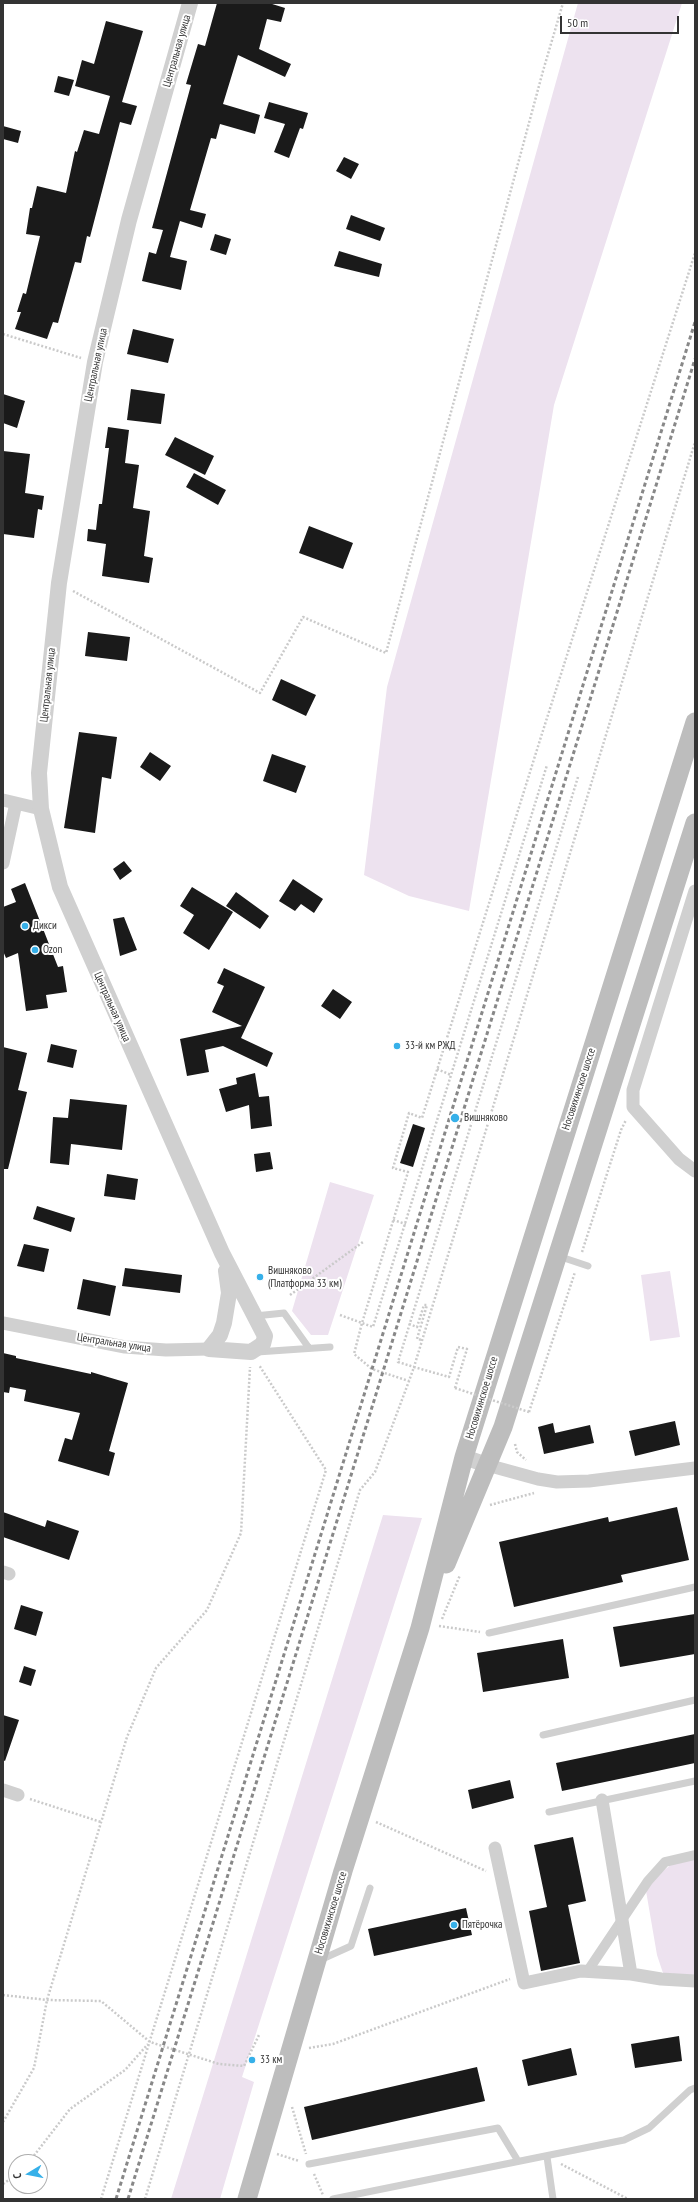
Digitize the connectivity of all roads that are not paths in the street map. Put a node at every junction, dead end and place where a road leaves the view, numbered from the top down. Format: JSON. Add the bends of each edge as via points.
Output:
{"nodes":[{"id":1,"x":190,"y":3,"type":"edge"},
{"id":2,"x":695,"y":722,"type":"edge"},
{"id":3,"x":3,"y":800,"type":"edge"},
{"id":4,"x":16,"y":803,"type":"junction"},
{"id":5,"x":41,"y":809,"type":"junction"},
{"id":6,"x":695,"y":823,"type":"edge"},
{"id":7,"x":3,"y":863,"type":"edge"},
{"id":8,"x":695,"y":891,"type":"edge"},
{"id":9,"x":695,"y":1171,"type":"edge"},
{"id":10,"x":222,"y":1253,"type":"junction"},
{"id":11,"x":557,"y":1256,"type":"junction"},
{"id":12,"x":588,"y":1266,"type":"dead end"},
{"id":13,"x":255,"y":1316,"type":"junction"},
{"id":14,"x":3,"y":1323,"type":"edge"},
{"id":15,"x":330,"y":1347,"type":"dead end"},
{"id":16,"x":309,"y":1348,"type":"junction"},
{"id":17,"x":210,"y":1349,"type":"junction"},
{"id":18,"x":251,"y":1352,"type":"junction"},
{"id":19,"x":464,"y":1457,"type":"junction"},
{"id":20,"x":487,"y":1465,"type":"junction"},
{"id":21,"x":695,"y":1468,"type":"edge"},
{"id":22,"x":695,"y":1587,"type":"edge"},
{"id":23,"x":428,"y":1631,"type":"junction"},
{"id":24,"x":489,"y":1633,"type":"road end"},
{"id":25,"x":695,"y":1700,"type":"edge"},
{"id":26,"x":543,"y":1734,"type":"dead end"},
{"id":27,"x":695,"y":1781,"type":"edge"},
{"id":28,"x":3,"y":1790,"type":"edge"},
{"id":29,"x":18,"y":1795,"type":"road end"},
{"id":30,"x":602,"y":1800,"type":"junction"},
{"id":31,"x":549,"y":1812,"type":"dead end"},
{"id":32,"x":495,"y":1848,"type":"dead end"},
{"id":33,"x":695,"y":1855,"type":"edge"},
{"id":34,"x":370,"y":1888,"type":"dead end"},
{"id":35,"x":622,"y":1918,"type":"junction"},
{"id":36,"x":316,"y":1962,"type":"junction"},
{"id":37,"x":587,"y":1972,"type":"junction"},
{"id":38,"x":631,"y":1974,"type":"junction"},
{"id":39,"x":695,"y":1981,"type":"edge"},
{"id":40,"x":695,"y":2088,"type":"edge"},
{"id":41,"x":547,"y":2157,"type":"junction"},
{"id":42,"x":518,"y":2161,"type":"junction"},
{"id":43,"x":309,"y":2164,"type":"road end"},
{"id":44,"x":247,"y":2199,"type":"edge"},
{"id":45,"x":333,"y":2199,"type":"edge"},
{"id":46,"x":553,"y":2199,"type":"edge"}],
"edges":[{"from":1,"to":5,"type":"street","name":"Центральная улица","via":[[129,220],[94,362],[59,583],[39,773]]},
{"from":2,"to":19,"type":"main road","name":"Носовихинское шоссе"},
{"from":3,"to":4,"type":"street"},
{"from":4,"to":5,"type":"street"},
{"from":4,"to":7,"type":"street"},
{"from":5,"to":10,"type":"street","name":"Центральная улица","via":[[60,887]]},
{"from":6,"to":11,"type":"main road","name":"Носовихинское шоссе"},
{"from":8,"to":9,"type":"street","via":[[633,1090],[633,1107],[679,1159]]},
{"from":10,"to":13,"type":"street","name":"Центральная улица"},
{"from":10,"to":17,"type":"street","via":[[228,1278],[227,1309],[220,1335]]},
{"from":11,"to":12,"type":"lane"},
{"from":11,"to":20,"type":"main road","name":"Носовихинское шоссе","via":[[503,1426]]},
{"from":13,"to":16,"type":"lane","via":[[284,1313]]},
{"from":13,"to":18,"type":"street","name":"Центральная улица","via":[[265,1336],[263,1344]]},
{"from":14,"to":17,"type":"street","name":"Центральная улица","via":[[125,1347],[166,1350]]},
{"from":15,"to":16,"type":"lane"},
{"from":16,"to":18,"type":"lane"},
{"from":17,"to":18,"type":"street","name":"Центральная улица"},
{"from":19,"to":20,"type":"street"},
{"from":19,"to":23,"type":"main road","name":"Носовихинское шоссе"},
{"from":20,"to":21,"type":"street","via":[[557,1482],[589,1481]]},
{"from":20,"to":23,"type":"main road","name":"Носовихинское шоссе"},
{"from":22,"to":24,"type":"lane"},
{"from":23,"to":36,"type":"main road","name":"Носовихинское шоссе"},
{"from":25,"to":26,"type":"lane"},
{"from":27,"to":30,"type":"lane"},
{"from":28,"to":29,"type":"street"},
{"from":30,"to":31,"type":"lane"},
{"from":30,"to":35,"type":"street"},
{"from":32,"to":37,"type":"street","via":[[524,1983]]},
{"from":33,"to":35,"type":"street","via":[[665,1862],[648,1880]]},
{"from":34,"to":36,"type":"lane","via":[[351,1946]]},
{"from":35,"to":37,"type":"street"},
{"from":35,"to":38,"type":"street"},
{"from":36,"to":44,"type":"main road","name":"Носовихинское шоссе"},
{"from":37,"to":38,"type":"street"},
{"from":38,"to":39,"type":"street"},
{"from":40,"to":41,"type":"lane","via":[[650,2128],[624,2140]]},
{"from":41,"to":42,"type":"lane"},
{"from":41,"to":46,"type":"lane"},
{"from":42,"to":43,"type":"lane","via":[[498,2128]]},
{"from":42,"to":45,"type":"lane"}]}
